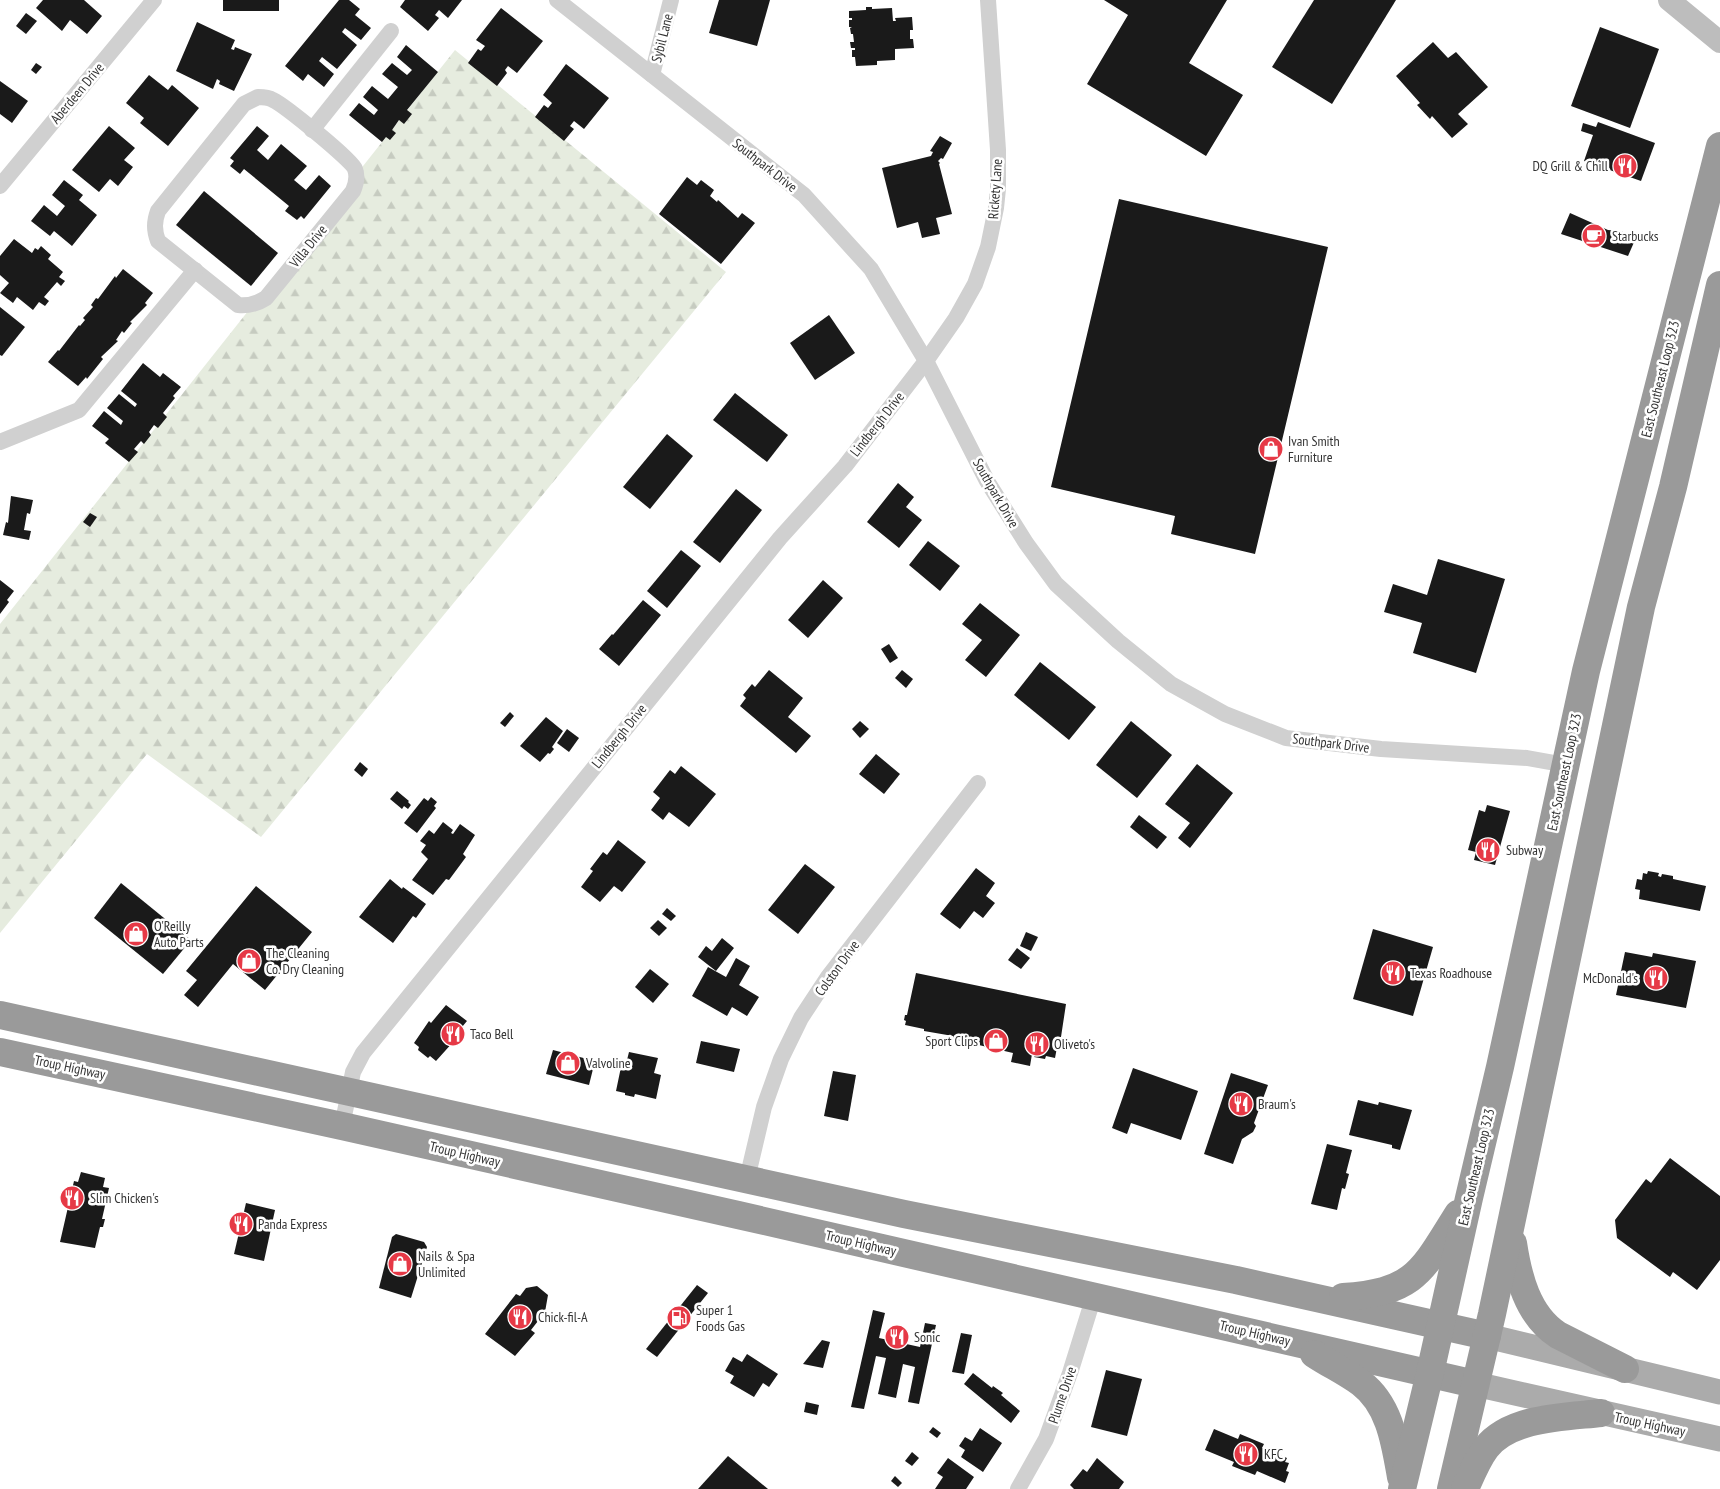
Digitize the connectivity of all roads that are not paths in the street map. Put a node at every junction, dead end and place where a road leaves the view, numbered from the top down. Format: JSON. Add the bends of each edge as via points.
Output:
{"nodes":[{"id":1,"x":154,"y":0,"type":"edge"},
{"id":2,"x":557,"y":0,"type":"edge"},
{"id":3,"x":671,"y":0,"type":"edge"},
{"id":4,"x":988,"y":0,"type":"edge"},
{"id":5,"x":1669,"y":0,"type":"edge"},
{"id":6,"x":391,"y":31,"type":"dead end"},
{"id":7,"x":1720,"y":42,"type":"edge"},
{"id":8,"x":652,"y":75,"type":"junction"},
{"id":9,"x":312,"y":130,"type":"junction"},
{"id":10,"x":1720,"y":146,"type":"edge"},
{"id":11,"x":6,"y":167,"type":"edge"},
{"id":12,"x":0,"y":186,"type":"edge"},
{"id":13,"x":195,"y":270,"type":"junction"},
{"id":14,"x":1720,"y":285,"type":"edge"},
{"id":15,"x":926,"y":361,"type":"junction"},
{"id":16,"x":0,"y":442,"type":"edge"},
{"id":17,"x":1566,"y":765,"type":"junction"},
{"id":18,"x":978,"y":783,"type":"dead end"},
{"id":19,"x":0,"y":1015,"type":"edge"},
{"id":20,"x":0,"y":1052,"type":"edge"},
{"id":21,"x":348,"y":1092,"type":"junction"},
{"id":22,"x":342,"y":1126,"type":"junction"},
{"id":23,"x":747,"y":1179,"type":"junction"},
{"id":24,"x":1469,"y":1198,"type":"junction"},
{"id":25,"x":1511,"y":1227,"type":"junction"},
{"id":26,"x":1094,"y":1296,"type":"junction"},
{"id":27,"x":1322,"y":1299,"type":"junction"},
{"id":28,"x":1441,"y":1325,"type":"junction"},
{"id":29,"x":1487,"y":1336,"type":"junction"},
{"id":30,"x":1294,"y":1342,"type":"junction"},
{"id":31,"x":1625,"y":1369,"type":"junction"},
{"id":32,"x":1430,"y":1373,"type":"junction"},
{"id":33,"x":1475,"y":1384,"type":"junction"},
{"id":34,"x":1720,"y":1392,"type":"edge"},
{"id":35,"x":1601,"y":1413,"type":"junction"},
{"id":36,"x":1720,"y":1439,"type":"edge"},
{"id":37,"x":1402,"y":1488,"type":"edge"},
{"id":38,"x":1018,"y":1489,"type":"edge"},
{"id":39,"x":1452,"y":1489,"type":"edge"},
{"id":40,"x":1465,"y":1489,"type":"edge"}],
"edges":[{"from":1,"to":11,"type":"street","name":"Aberdeen Drive"},
{"from":2,"to":8,"type":"street","name":"Southpark Drive"},
{"from":3,"to":8,"type":"street","name":"Sybil Lane"},
{"from":4,"to":15,"type":"street","name":"Rickety Lane","via":[[998,150],[994,217],[975,284]]},
{"from":5,"to":7,"type":"main road"},
{"from":6,"to":9,"type":"street"},
{"from":8,"to":15,"type":"street","name":"Southpark Drive","via":[[804,195],[872,270]]},
{"from":9,"to":13,"type":"street","name":"Villa Drive","via":[[274,100],[258,97],[244,104],[158,211],[155,220],[154,233],[158,240]]},
{"from":9,"to":13,"type":"street","name":"Villa Drive","via":[[350,161],[355,168],[356,184],[266,298],[246,306],[238,305]]},
{"from":10,"to":17,"type":"highway","name":"East Southeast Loop 323","via":[[1586,671]]},
{"from":11,"to":12,"type":"street","name":"Aberdeen Drive"},
{"from":13,"to":16,"type":"street","via":[[79,410]]},
{"from":14,"to":25,"type":"highway","via":[[1673,487],[1641,606]]},
{"from":15,"to":17,"type":"street","name":"Southpark Drive","via":[[987,481],[1056,584],[1171,684],[1225,714],[1286,738],[1381,749],[1527,758]]},
{"from":15,"to":21,"type":"street","name":"Lindbergh Drive","via":[[845,466],[780,538],[363,1053],[352,1072]]},
{"from":17,"to":24,"type":"highway","name":"East Southeast Loop 323"},
{"from":18,"to":23,"type":"street","name":"Colston Drive","via":[[828,977],[801,1018],[781,1059],[764,1107]]},
{"from":19,"to":21,"type":"highway"},
{"from":20,"to":22,"type":"highway","name":"Troup Highway"},
{"from":21,"to":22,"type":"street","name":"Lindbergh Drive"},
{"from":21,"to":23,"type":"highway"},
{"from":22,"to":26,"type":"highway","name":"Troup Highway"},
{"from":23,"to":27,"type":"highway"},
{"from":24,"to":27,"type":"highway","via":[[1426,1264],[1410,1280],[1376,1293]]},
{"from":24,"to":28,"type":"highway","name":"East Southeast Loop 323"},
{"from":25,"to":29,"type":"highway"},
{"from":25,"to":31,"type":"highway","via":[[1520,1280],[1540,1319],[1558,1335]]},
{"from":26,"to":30,"type":"highway","name":"Troup Highway"},
{"from":26,"to":38,"type":"street","name":"Plume Drive","via":[[1046,1439]]},
{"from":27,"to":28,"type":"highway"},
{"from":28,"to":29,"type":"highway"},
{"from":28,"to":32,"type":"highway","name":"East Southeast Loop 323"},
{"from":29,"to":31,"type":"main road"},
{"from":29,"to":33,"type":"highway"},
{"from":30,"to":32,"type":"highway","name":"Troup Highway"},
{"from":30,"to":37,"type":"highway","via":[[1361,1383],[1378,1401],[1392,1430]]},
{"from":31,"to":34,"type":"main road"},
{"from":32,"to":33,"type":"highway","name":"Troup Highway"},
{"from":32,"to":37,"type":"highway","name":"East Southeast Loop 323"},
{"from":33,"to":35,"type":"main road","name":"Troup Highway"},
{"from":33,"to":39,"type":"highway"},
{"from":35,"to":36,"type":"main road","name":"Troup Highway"},
{"from":35,"to":40,"type":"highway","via":[[1540,1420],[1502,1434],[1481,1456]]}]}
